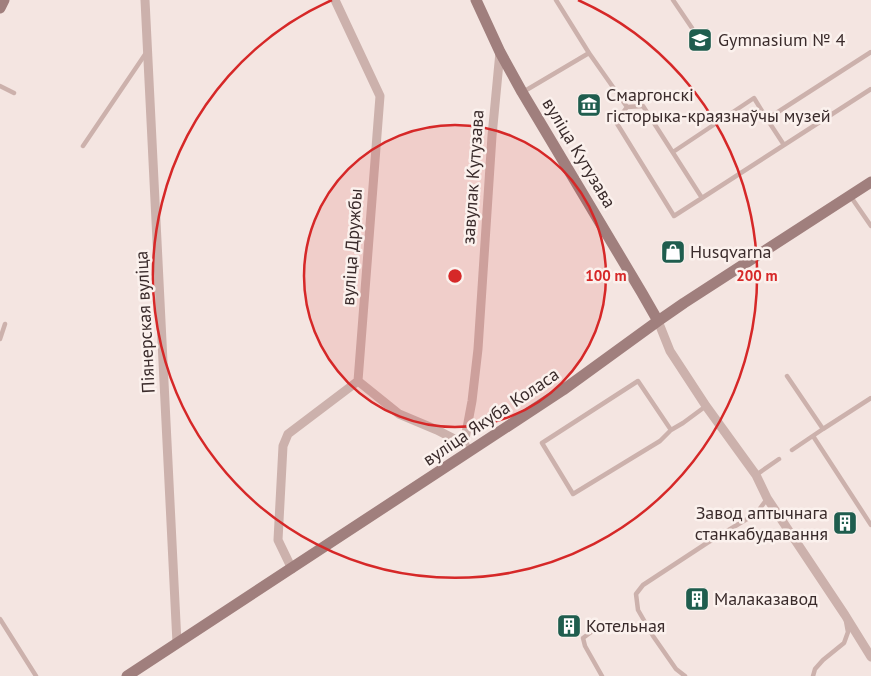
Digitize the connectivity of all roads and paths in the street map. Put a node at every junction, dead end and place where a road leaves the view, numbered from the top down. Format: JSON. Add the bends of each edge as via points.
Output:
{"nodes":[{"id":1,"x":4,"y":0,"type":"edge"},
{"id":2,"x":145,"y":0,"type":"edge"},
{"id":3,"x":335,"y":0,"type":"edge"},
{"id":4,"x":476,"y":0,"type":"edge"},
{"id":5,"x":556,"y":0,"type":"edge"},
{"id":6,"x":673,"y":0,"type":"edge"},
{"id":7,"x":0,"y":8,"type":"edge"},
{"id":8,"x":692,"y":28,"type":"dead end"},
{"id":9,"x":148,"y":49,"type":"junction"},
{"id":10,"x":500,"y":52,"type":"junction"},
{"id":11,"x":871,"y":52,"type":"edge"},
{"id":12,"x":589,"y":53,"type":"junction"},
{"id":13,"x":0,"y":86,"type":"edge"},
{"id":14,"x":871,"y":89,"type":"edge"},
{"id":15,"x":522,"y":92,"type":"junction"},
{"id":16,"x":14,"y":93,"type":"dead end"},
{"id":17,"x":627,"y":107,"type":"junction"},
{"id":18,"x":767,"y":119,"type":"junction"},
{"id":19,"x":784,"y":144,"type":"junction"},
{"id":20,"x":83,"y":146,"type":"dead end"},
{"id":21,"x":672,"y":152,"type":"junction"},
{"id":22,"x":871,"y":182,"type":"edge"},
{"id":23,"x":850,"y":196,"type":"junction"},
{"id":24,"x":702,"y":198,"type":"junction"},
{"id":25,"x":871,"y":226,"type":"edge"},
{"id":26,"x":658,"y":321,"type":"junction"},
{"id":27,"x":4,"y":324,"type":"dead end"},
{"id":28,"x":0,"y":340,"type":"edge"},
{"id":29,"x":787,"y":376,"type":"dead end"},
{"id":30,"x":358,"y":381,"type":"junction"},
{"id":31,"x":871,"y":398,"type":"edge"},
{"id":32,"x":706,"y":406,"type":"junction"},
{"id":33,"x":823,"y":429,"type":"junction"},
{"id":34,"x":671,"y":430,"type":"junction"},
{"id":35,"x":813,"y":436,"type":"junction"},
{"id":36,"x":467,"y":448,"type":"junction"},
{"id":37,"x":792,"y":450,"type":"dead end"},
{"id":38,"x":779,"y":459,"type":"dead end"},
{"id":39,"x":756,"y":475,"type":"junction"},
{"id":40,"x":767,"y":498,"type":"junction"},
{"id":41,"x":871,"y":524,"type":"edge"},
{"id":42,"x":292,"y":569,"type":"junction"},
{"id":43,"x":845,"y":614,"type":"junction"},
{"id":44,"x":0,"y":619,"type":"edge"},
{"id":45,"x":598,"y":627,"type":"dead end"},
{"id":46,"x":177,"y":643,"type":"junction"},
{"id":47,"x":871,"y":657,"type":"edge"},
{"id":48,"x":36,"y":676,"type":"edge"},
{"id":49,"x":127,"y":676,"type":"edge"},
{"id":50,"x":602,"y":676,"type":"edge"},
{"id":51,"x":685,"y":676,"type":"edge"},
{"id":52,"x":813,"y":676,"type":"edge"}],
"edges":[{"from":1,"to":7,"type":"main road"},
{"from":2,"to":9,"type":"street","name":"Піянерская вуліца"},
{"from":3,"to":30,"type":"street","name":"вуліца Дружбы","via":[[380,96]]},
{"from":4,"to":10,"type":"main road","name":"вуліца Кутузава"},
{"from":5,"to":12,"type":"lane"},
{"from":6,"to":8,"type":"lane"},
{"from":9,"to":20,"type":"lane"},
{"from":9,"to":46,"type":"street","name":"Піянерская вуліца"},
{"from":10,"to":15,"type":"main road","name":"вуліца Кутузава"},
{"from":10,"to":36,"type":"street","name":"завулак Кутузава","via":[[478,349]]},
{"from":11,"to":18,"type":"lane"},
{"from":12,"to":15,"type":"lane"},
{"from":12,"to":17,"type":"lane"},
{"from":13,"to":16,"type":"lane"},
{"from":14,"to":19,"type":"lane"},
{"from":15,"to":26,"type":"main road","name":"вуліца Кутузава"},
{"from":17,"to":21,"type":"lane","via":[[643,106]]},
{"from":17,"to":24,"type":"lane","via":[[616,122],[674,216]]},
{"from":18,"to":19,"type":"lane"},
{"from":18,"to":21,"type":"lane","via":[[754,98]]},
{"from":19,"to":24,"type":"lane"},
{"from":21,"to":24,"type":"lane"},
{"from":22,"to":23,"type":"main road","name":"вуліца Якуба Коласа"},
{"from":23,"to":25,"type":"lane"},
{"from":23,"to":26,"type":"main road","name":"вуліца Якуба Коласа"},
{"from":26,"to":32,"type":"street","via":[[670,351]]},
{"from":26,"to":36,"type":"main road","name":"вуліца Якуба Коласа","via":[[563,390]]},
{"from":27,"to":28,"type":"lane"},
{"from":29,"to":33,"type":"lane"},
{"from":30,"to":36,"type":"street","via":[[399,414],[438,430]]},
{"from":30,"to":42,"type":"street","via":[[288,434],[283,446],[278,540]]},
{"from":31,"to":33,"type":"lane"},
{"from":32,"to":34,"type":"lane"},
{"from":32,"to":39,"type":"street"},
{"from":33,"to":35,"type":"lane"},
{"from":34,"to":34,"type":"lane","via":[[638,381],[542,443],[573,494],[660,441]]},
{"from":35,"to":37,"type":"lane"},
{"from":35,"to":41,"type":"lane"},
{"from":36,"to":42,"type":"main road","name":"вуліца Якуба Коласа"},
{"from":38,"to":39,"type":"lane"},
{"from":39,"to":40,"type":"street"},
{"from":40,"to":43,"type":"street"},
{"from":40,"to":51,"type":"lane","via":[[758,511],[643,584],[636,594],[638,610],[676,669]]},
{"from":42,"to":46,"type":"main road","name":"вуліца Якуба Коласа"},
{"from":43,"to":47,"type":"street"},
{"from":43,"to":52,"type":"lane","via":[[848,632],[844,644],[823,660]]},
{"from":44,"to":48,"type":"lane"},
{"from":45,"to":50,"type":"lane","via":[[582,638]]},
{"from":46,"to":49,"type":"main road","name":"вуліца Якуба Коласа"}]}
